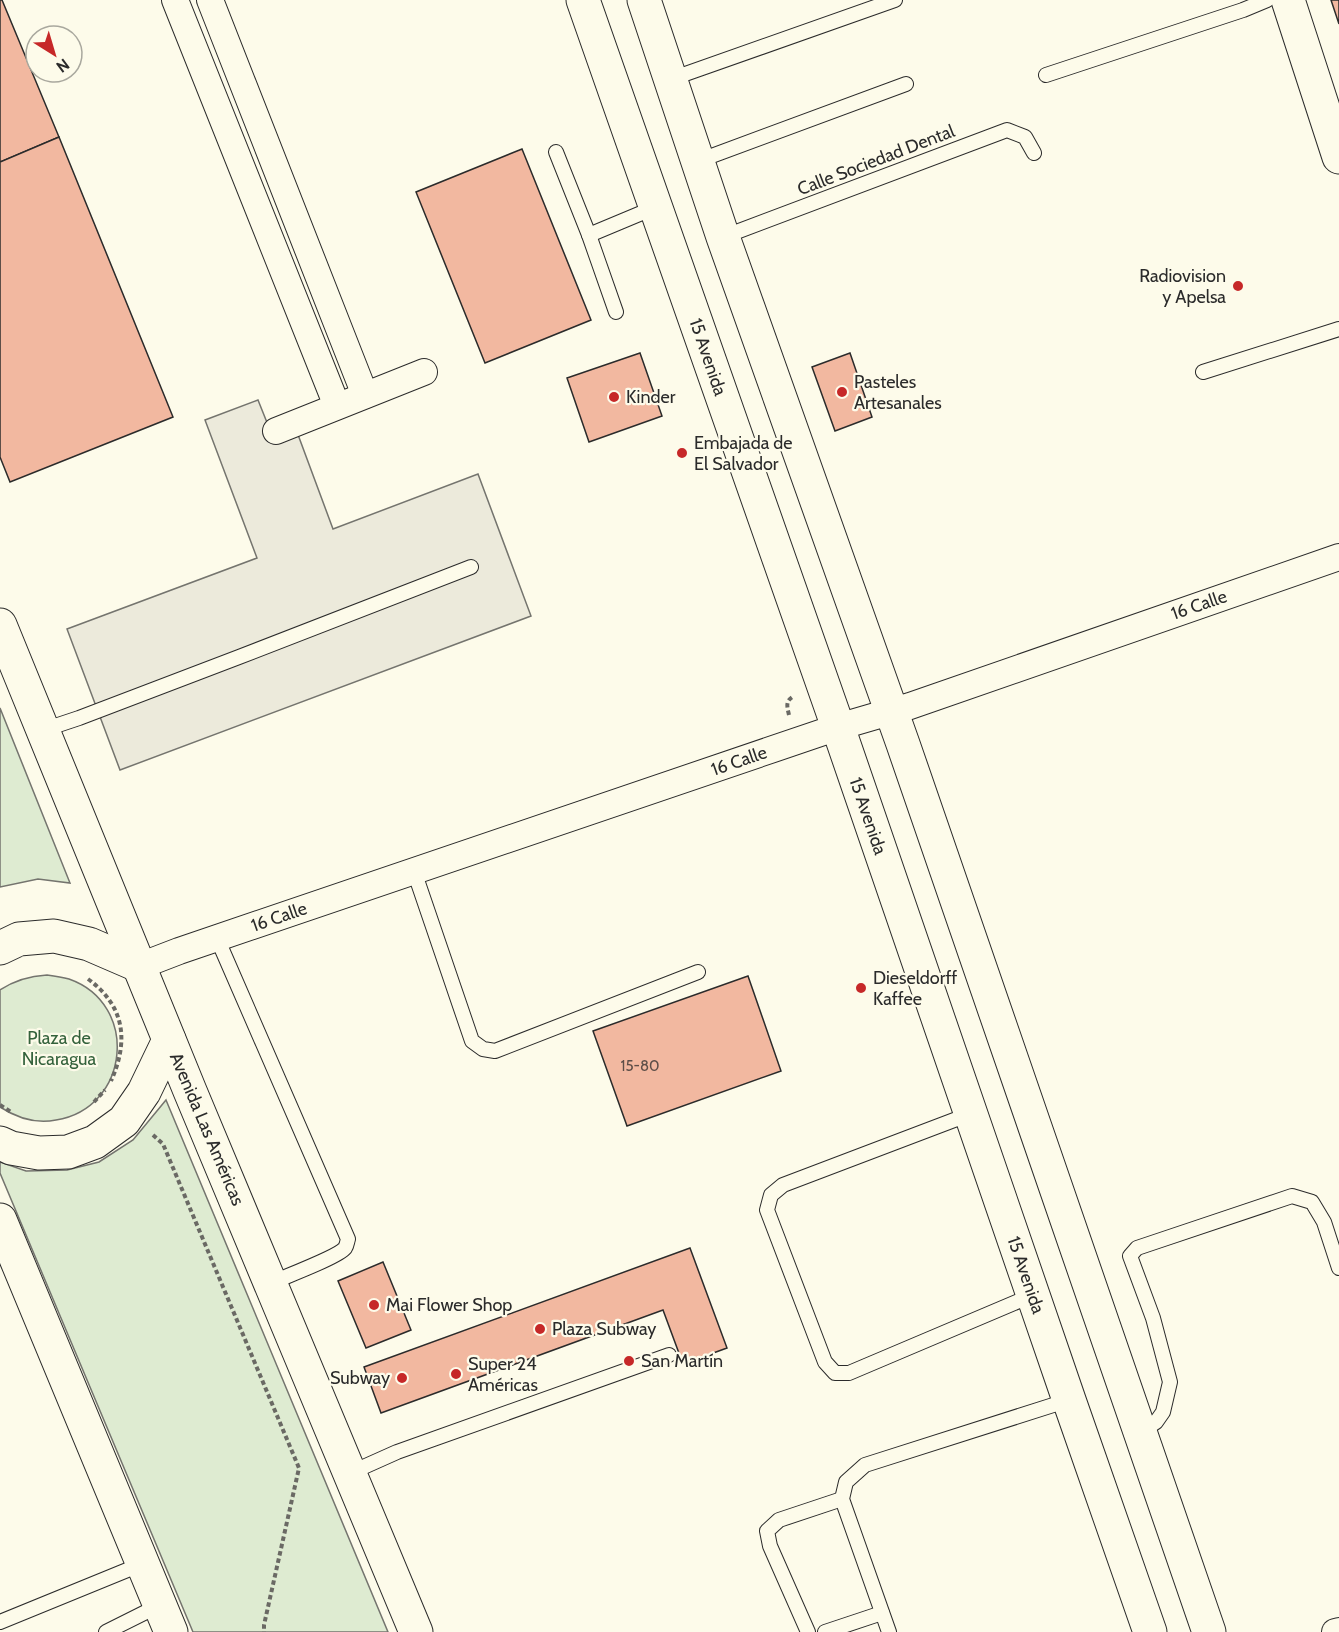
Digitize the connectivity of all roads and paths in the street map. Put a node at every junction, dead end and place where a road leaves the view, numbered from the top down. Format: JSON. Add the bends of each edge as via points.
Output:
{"nodes":[{"id":1,"x":175,"y":0,"type":"edge"},
{"id":2,"x":210,"y":0,"type":"edge"},
{"id":3,"x":583,"y":0,"type":"edge"},
{"id":4,"x":644,"y":0,"type":"edge"},
{"id":5,"x":895,"y":0,"type":"edge"},
{"id":6,"x":1268,"y":0,"type":"edge"},
{"id":7,"x":1288,"y":0,"type":"edge"},
{"id":8,"x":1046,"y":75,"type":"dead end"},
{"id":9,"x":671,"y":79,"type":"junction"},
{"id":10,"x":906,"y":84,"type":"dead end"},
{"id":11,"x":556,"y":152,"type":"dead end"},
{"id":12,"x":1034,"y":153,"type":"dead end"},
{"id":13,"x":1339,"y":157,"type":"edge"},
{"id":14,"x":698,"y":161,"type":"junction"},
{"id":15,"x":656,"y":207,"type":"junction"},
{"id":16,"x":589,"y":235,"type":"junction"},
{"id":17,"x":723,"y":237,"type":"junction"},
{"id":18,"x":616,"y":312,"type":"dead end"},
{"id":19,"x":1339,"y":329,"type":"edge"},
{"id":20,"x":424,"y":372,"type":"dead end"},
{"id":21,"x":1203,"y":372,"type":"dead end"},
{"id":22,"x":365,"y":395,"type":"junction"},
{"id":23,"x":337,"y":406,"type":"junction"},
{"id":24,"x":276,"y":431,"type":"dead end"},
{"id":25,"x":1339,"y":557,"type":"edge"},
{"id":26,"x":471,"y":567,"type":"dead end"},
{"id":27,"x":0,"y":625,"type":"edge"},
{"id":28,"x":891,"y":712,"type":"junction"},
{"id":29,"x":838,"y":727,"type":"junction"},
{"id":30,"x":43,"y":730,"type":"junction"},
{"id":31,"x":414,"y":871,"type":"junction"},
{"id":32,"x":217,"y":938,"type":"junction"},
{"id":33,"x":0,"y":948,"type":"edge"},
{"id":34,"x":140,"y":966,"type":"junction"},
{"id":35,"x":698,"y":972,"type":"dead end"},
{"id":36,"x":85,"y":977,"type":"dead end"},
{"id":37,"x":169,"y":1040,"type":"junction"},
{"id":38,"x":144,"y":1092,"type":"junction"},
{"id":39,"x":91,"y":1104,"type":"dead end"},
{"id":40,"x":0,"y":1105,"type":"edge"},
{"id":41,"x":970,"y":1114,"type":"junction"},
{"id":42,"x":18,"y":1115,"type":"dead end"},
{"id":43,"x":0,"y":1143,"type":"edge"},
{"id":44,"x":0,"y":1220,"type":"edge"},
{"id":45,"x":1339,"y":1268,"type":"edge"},
{"id":46,"x":271,"y":1282,"type":"junction"},
{"id":47,"x":1033,"y":1295,"type":"junction"},
{"id":48,"x":669,"y":1355,"type":"dead end"},
{"id":49,"x":1069,"y":1400,"type":"junction"},
{"id":50,"x":1141,"y":1432,"type":"junction"},
{"id":51,"x":350,"y":1473,"type":"junction"},
{"id":52,"x":842,"y":1499,"type":"junction"},
{"id":53,"x":142,"y":1564,"type":"junction"},
{"id":54,"x":882,"y":1613,"type":"junction"},
{"id":55,"x":0,"y":1622,"type":"edge"},
{"id":56,"x":167,"y":1625,"type":"edge"},
{"id":57,"x":106,"y":1632,"type":"edge"},
{"id":58,"x":264,"y":1632,"type":"edge"},
{"id":59,"x":416,"y":1632,"type":"edge"},
{"id":60,"x":808,"y":1632,"type":"edge"},
{"id":61,"x":825,"y":1632,"type":"edge"},
{"id":62,"x":889,"y":1632,"type":"edge"},
{"id":63,"x":1150,"y":1632,"type":"edge"},
{"id":64,"x":1209,"y":1632,"type":"edge"}],
"edges":[{"from":1,"to":23,"type":"street"},
{"from":2,"to":22,"type":"street"},
{"from":3,"to":15,"type":"street","name":"15 Avenida"},
{"from":4,"to":9,"type":"street"},
{"from":5,"to":9,"type":"lane"},
{"from":6,"to":8,"type":"lane"},
{"from":7,"to":13,"type":"street"},
{"from":9,"to":14,"type":"street"},
{"from":10,"to":14,"type":"lane"},
{"from":11,"to":16,"type":"lane"},
{"from":12,"to":17,"type":"lane","name":"Calle Sociedad Dental","via":[[1025,137],[1006,130]]},
{"from":14,"to":17,"type":"street"},
{"from":15,"to":16,"type":"lane"},
{"from":15,"to":29,"type":"street","name":"15 Avenida"},
{"from":16,"to":18,"type":"lane"},
{"from":17,"to":28,"type":"street"},
{"from":19,"to":21,"type":"lane"},
{"from":20,"to":22,"type":"street"},
{"from":22,"to":23,"type":"street"},
{"from":23,"to":24,"type":"street"},
{"from":25,"to":28,"type":"street","name":"16 Calle"},
{"from":26,"to":30,"type":"lane"},
{"from":27,"to":30,"type":"street","name":"Avenida Las Américas"},
{"from":28,"to":29,"type":"street","name":"16 Calle"},
{"from":28,"to":50,"type":"street"},
{"from":29,"to":31,"type":"street","name":"16 Calle"},
{"from":29,"to":41,"type":"street","name":"15 Avenida"},
{"from":30,"to":34,"type":"street","name":"Avenida Las Américas"},
{"from":31,"to":32,"type":"street","name":"16 Calle"},
{"from":31,"to":35,"type":"lane","via":[[472,1041],[483,1048],[495,1051]]},
{"from":32,"to":34,"type":"street","name":"16 Calle"},
{"from":32,"to":46,"type":"lane","via":[[348,1239],[343,1250]]},
{"from":33,"to":34,"type":"street","via":[[19,939],[54,936],[89,944]]},
{"from":34,"to":37,"type":"street","name":"Avenida Las Américas"},
{"from":36,"to":39,"type":"path","via":[[105,994],[121,1029],[118,1067],[110,1085]]},
{"from":37,"to":38,"type":"street"},
{"from":37,"to":46,"type":"street","name":"Avenida Las Américas"},
{"from":38,"to":43,"type":"street","via":[[124,1121],[95,1142],[68,1152],[39,1153]]},
{"from":38,"to":58,"type":"path","via":[[149,1113],[142,1124],[163,1144],[299,1468]]},
{"from":40,"to":42,"type":"path"},
{"from":41,"to":47,"type":"street","name":"15 Avenida"},
{"from":41,"to":47,"type":"lane","via":[[783,1185],[771,1195],[767,1210],[825,1362],[835,1373],[849,1373]]},
{"from":44,"to":53,"type":"street"},
{"from":45,"to":50,"type":"lane","via":[[1324,1222],[1312,1202],[1292,1196],[1137,1248],[1130,1256],[1153,1318],[1170,1382],[1163,1412]]},
{"from":46,"to":51,"type":"street","name":"Avenida Las Américas"},
{"from":47,"to":49,"type":"street","name":"15 Avenida"},
{"from":48,"to":51,"type":"lane","via":[[397,1452]]},
{"from":49,"to":52,"type":"lane","via":[[865,1465],[846,1482]]},
{"from":49,"to":63,"type":"street","name":"15 Avenida"},
{"from":50,"to":64,"type":"street"},
{"from":51,"to":59,"type":"street","name":"Avenida Las Américas"},
{"from":52,"to":54,"type":"lane"},
{"from":52,"to":60,"type":"lane","via":[[779,1520],[767,1531]]},
{"from":53,"to":55,"type":"lane"},
{"from":53,"to":56,"type":"street"},
{"from":54,"to":61,"type":"lane"},
{"from":54,"to":62,"type":"lane"},
{"from":56,"to":57,"type":"lane"}]}
